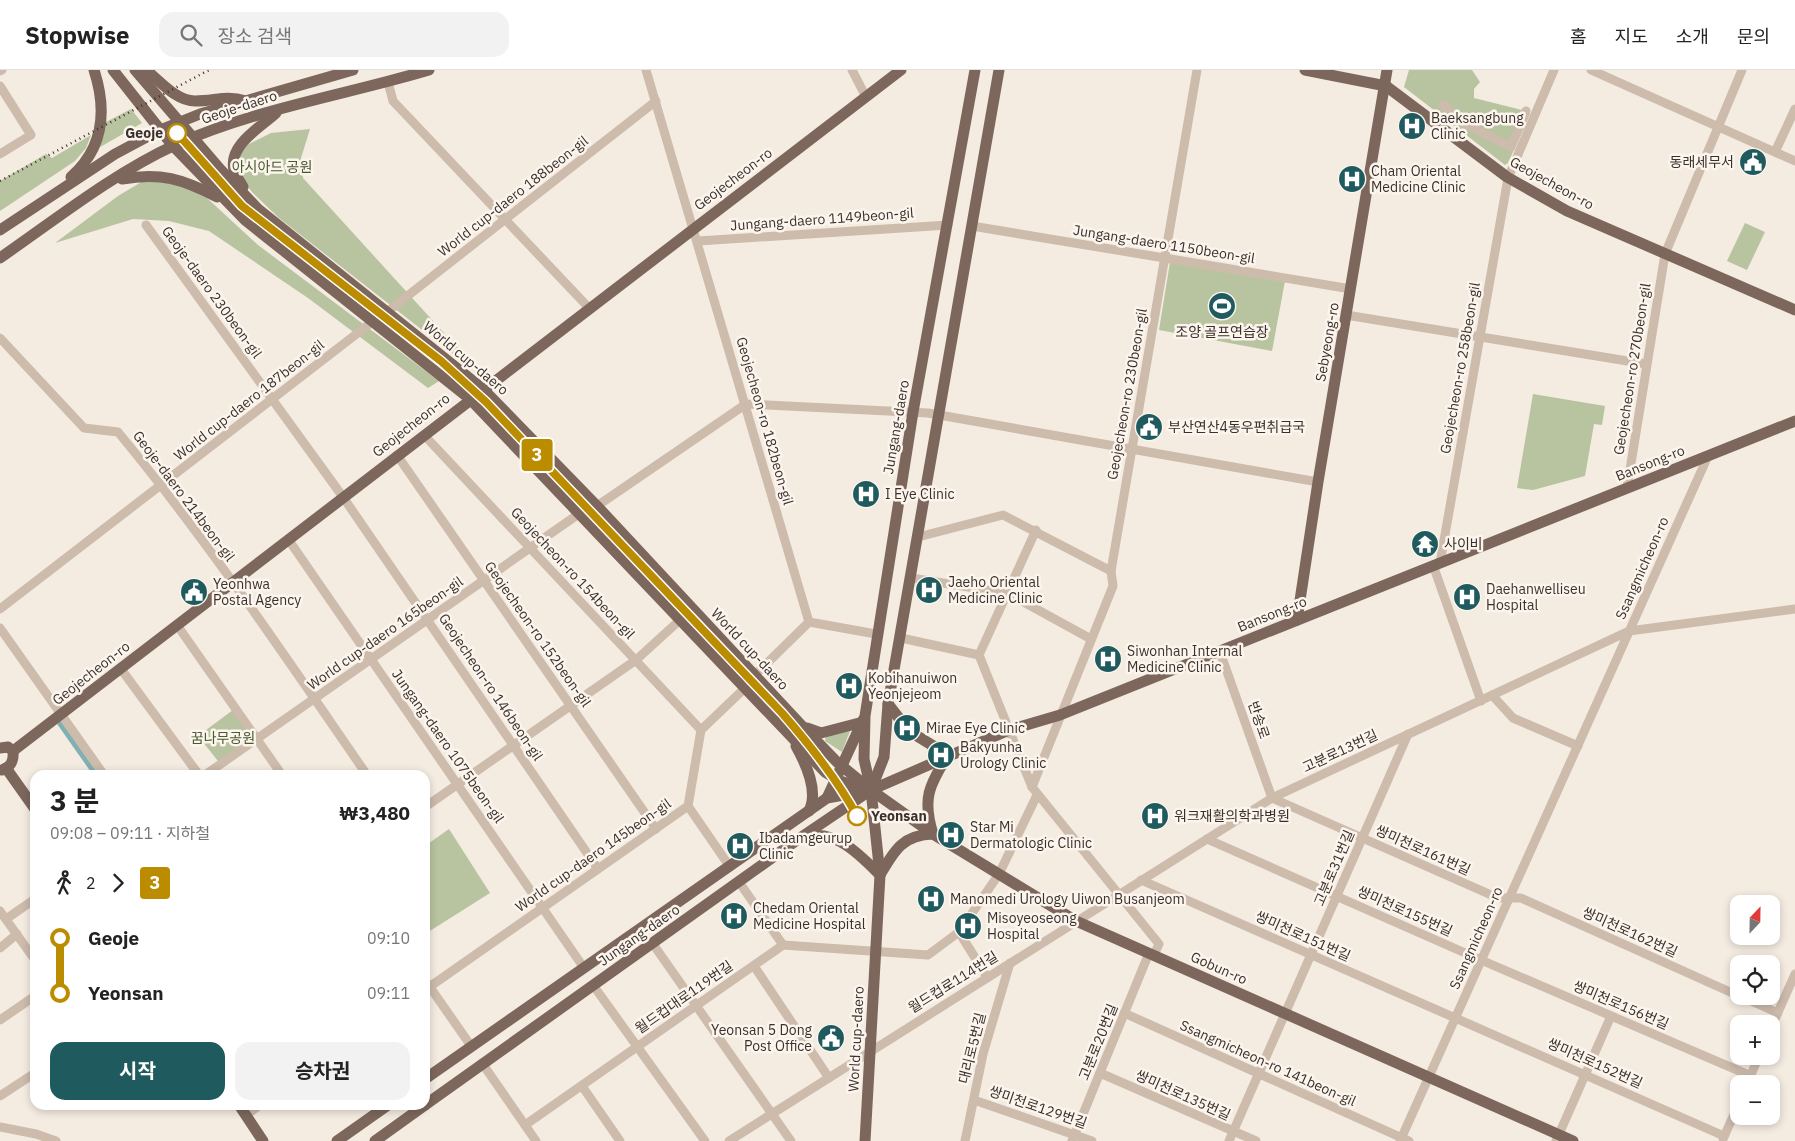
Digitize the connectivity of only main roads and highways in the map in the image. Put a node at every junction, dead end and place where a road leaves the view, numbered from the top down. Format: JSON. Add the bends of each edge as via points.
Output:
{"nodes":[{"id":1,"x":94,"y":70,"type":"edge"},
{"id":2,"x":113,"y":70,"type":"edge"},
{"id":3,"x":135,"y":70,"type":"edge"},
{"id":4,"x":146,"y":70,"type":"edge"},
{"id":5,"x":353,"y":70,"type":"edge"},
{"id":6,"x":429,"y":70,"type":"edge"},
{"id":7,"x":901,"y":70,"type":"edge"},
{"id":8,"x":975,"y":70,"type":"edge"},
{"id":9,"x":999,"y":70,"type":"edge"},
{"id":10,"x":1306,"y":70,"type":"edge"},
{"id":11,"x":1387,"y":70,"type":"edge"},
{"id":12,"x":1386,"y":86,"type":"junction"},
{"id":13,"x":248,"y":102,"type":"junction"},
{"id":14,"x":280,"y":109,"type":"junction"},
{"id":15,"x":179,"y":122,"type":"junction"},
{"id":16,"x":160,"y":130,"type":"junction"},
{"id":17,"x":192,"y":138,"type":"junction"},
{"id":18,"x":173,"y":146,"type":"junction"},
{"id":19,"x":113,"y":181,"type":"junction"},
{"id":20,"x":51,"y":195,"type":"junction"},
{"id":21,"x":226,"y":201,"type":"junction"},
{"id":22,"x":258,"y":209,"type":"junction"},
{"id":23,"x":0,"y":230,"type":"edge"},
{"id":24,"x":0,"y":258,"type":"edge"},
{"id":25,"x":1795,"y":310,"type":"edge"},
{"id":26,"x":483,"y":389,"type":"junction"},
{"id":27,"x":470,"y":399,"type":"junction"},
{"id":28,"x":1795,"y":421,"type":"edge"},
{"id":29,"x":1297,"y":620,"type":"junction"},
{"id":30,"x":888,"y":704,"type":"junction"},
{"id":31,"x":864,"y":719,"type":"junction"},
{"id":32,"x":802,"y":726,"type":"junction"},
{"id":33,"x":786,"y":730,"type":"junction"},
{"id":34,"x":0,"y":748,"type":"edge"},
{"id":35,"x":13,"y":751,"type":"junction"},
{"id":36,"x":948,"y":755,"type":"junction"},
{"id":37,"x":842,"y":766,"type":"junction"},
{"id":38,"x":3,"y":769,"type":"edge"},
{"id":39,"x":836,"y":779,"type":"junction"},
{"id":40,"x":871,"y":790,"type":"junction"},
{"id":41,"x":827,"y":798,"type":"junction"},
{"id":42,"x":30,"y":803,"type":"edge"},
{"id":43,"x":809,"y":811,"type":"junction"},
{"id":44,"x":933,"y":834,"type":"junction"},
{"id":45,"x":797,"y":840,"type":"junction"},
{"id":46,"x":880,"y":875,"type":"junction"},
{"id":47,"x":430,"y":1075,"type":"edge"},
{"id":48,"x":430,"y":1101,"type":"edge"},
{"id":49,"x":243,"y":1110,"type":"edge"},
{"id":50,"x":381,"y":1110,"type":"edge"},
{"id":51,"x":418,"y":1110,"type":"edge"},
{"id":52,"x":1558,"y":1138,"type":"edge"},
{"id":53,"x":263,"y":1141,"type":"edge"},
{"id":54,"x":337,"y":1141,"type":"edge"},
{"id":55,"x":375,"y":1141,"type":"edge"},
{"id":56,"x":865,"y":1141,"type":"edge"},
{"id":57,"x":1573,"y":1141,"type":"edge"}],
"edges":[{"from":1,"to":20,"type":"main road","via":[[103,102],[102,122],[85,162]]},
{"from":2,"to":16,"type":"main road","name":"World cup-daero"},
{"from":3,"to":15,"type":"main road","name":"World cup-daero"},
{"from":4,"to":13,"type":"main road","via":[[174,94],[194,101],[231,97]]},
{"from":5,"to":13,"type":"main road","name":"Geoje-daero"},
{"from":6,"to":14,"type":"main road","name":"Geoje-daero"},
{"from":7,"to":26,"type":"main road","name":"Geojecheon-ro"},
{"from":8,"to":31,"type":"main road","name":"Jungang-daero","via":[[913,412]]},
{"from":9,"to":30,"type":"main road","via":[[972,226],[933,414],[918,537]]},
{"from":10,"to":12,"type":"main road","name":"Geojecheon-ro"},
{"from":11,"to":12,"type":"main road","name":"Sebyeong-ro"},
{"from":12,"to":25,"type":"main road","name":"Geojecheon-ro","via":[[1508,178],[1567,211]]},
{"from":12,"to":29,"type":"main road","name":"Sebyeong-ro"},
{"from":13,"to":15,"type":"main road","name":"Geoje-daero"},
{"from":14,"to":17,"type":"main road","name":"Geoje-daero"},
{"from":14,"to":22,"type":"main road","via":[[242,143],[233,162],[234,171]]},
{"from":15,"to":16,"type":"main road","name":"Geoje-daero"},
{"from":15,"to":17,"type":"main road","name":"World cup-daero"},
{"from":16,"to":18,"type":"main road","name":"World cup-daero"},
{"from":16,"to":20,"type":"main road","name":"Geoje-daero"},
{"from":17,"to":18,"type":"main road","name":"Geoje-daero"},
{"from":17,"to":22,"type":"main road","name":"World cup-daero"},
{"from":18,"to":19,"type":"main road","name":"Geoje-daero"},
{"from":18,"to":21,"type":"main road","name":"World cup-daero"},
{"from":19,"to":21,"type":"main road","via":[[147,175],[177,180]]},
{"from":19,"to":24,"type":"main road","name":"Geoje-daero"},
{"from":20,"to":23,"type":"main road","name":"Geoje-daero"},
{"from":21,"to":27,"type":"main road","name":"World cup-daero","via":[[245,220]]},
{"from":22,"to":26,"type":"main road","name":"World cup-daero"},
{"from":26,"to":27,"type":"main road","name":"Geojecheon-ro"},
{"from":26,"to":32,"type":"main road","name":"World cup-daero"},
{"from":27,"to":33,"type":"main road","name":"World cup-daero"},
{"from":27,"to":35,"type":"main road","name":"Geojecheon-ro"},
{"from":28,"to":29,"type":"main road","name":"Bansong-ro"},
{"from":29,"to":36,"type":"main road","name":"Bansong-ro","via":[[1060,715],[1008,730]]},
{"from":30,"to":36,"type":"main road","via":[[909,731]]},
{"from":30,"to":40,"type":"main road","via":[[884,758]]},
{"from":31,"to":32,"type":"main road","via":[[821,734]]},
{"from":31,"to":37,"type":"main road"},
{"from":31,"to":40,"type":"main road","name":"Jungang-daero","via":[[864,758]]},
{"from":32,"to":37,"type":"main road","name":"World cup-daero"},
{"from":33,"to":39,"type":"main road","name":"World cup-daero","via":[[825,772]]},
{"from":33,"to":43,"type":"main road","via":[[808,770],[813,796]]},
{"from":34,"to":35,"type":"main road","via":[[8,747]]},
{"from":35,"to":38,"type":"main road","via":[[14,759]]},
{"from":36,"to":40,"type":"main road","name":"Bansong-ro"},
{"from":36,"to":44,"type":"main road","via":[[932,780],[926,801]]},
{"from":37,"to":39,"type":"main road"},
{"from":37,"to":40,"type":"main road","name":"World cup-daero"},
{"from":38,"to":42,"type":"main road"},
{"from":39,"to":40,"type":"main road","name":"World cup-daero"},
{"from":39,"to":41,"type":"main road"},
{"from":40,"to":41,"type":"main road","name":"Jungang-daero"},
{"from":40,"to":44,"type":"main road","name":"Gobun-ro"},
{"from":40,"to":45,"type":"main road","name":"Jungang-daero"},
{"from":40,"to":46,"type":"main road","name":"World cup-daero"},
{"from":41,"to":43,"type":"main road","name":"Jungang-daero"},
{"from":43,"to":47,"type":"main road","name":"Jungang-daero"},
{"from":44,"to":46,"type":"main road","via":[[919,834],[908,839],[895,850]]},
{"from":44,"to":52,"type":"main road","name":"Gobun-ro","via":[[1076,921]]},
{"from":45,"to":46,"type":"main road","via":[[818,834],[835,839],[853,848]]},
{"from":45,"to":48,"type":"main road","name":"Jungang-daero"},
{"from":46,"to":56,"type":"main road","name":"World cup-daero"},
{"from":49,"to":53,"type":"main road"},
{"from":50,"to":54,"type":"main road"},
{"from":51,"to":55,"type":"main road","name":"Jungang-daero"},
{"from":52,"to":57,"type":"main road","name":"Gobun-ro"}]}
